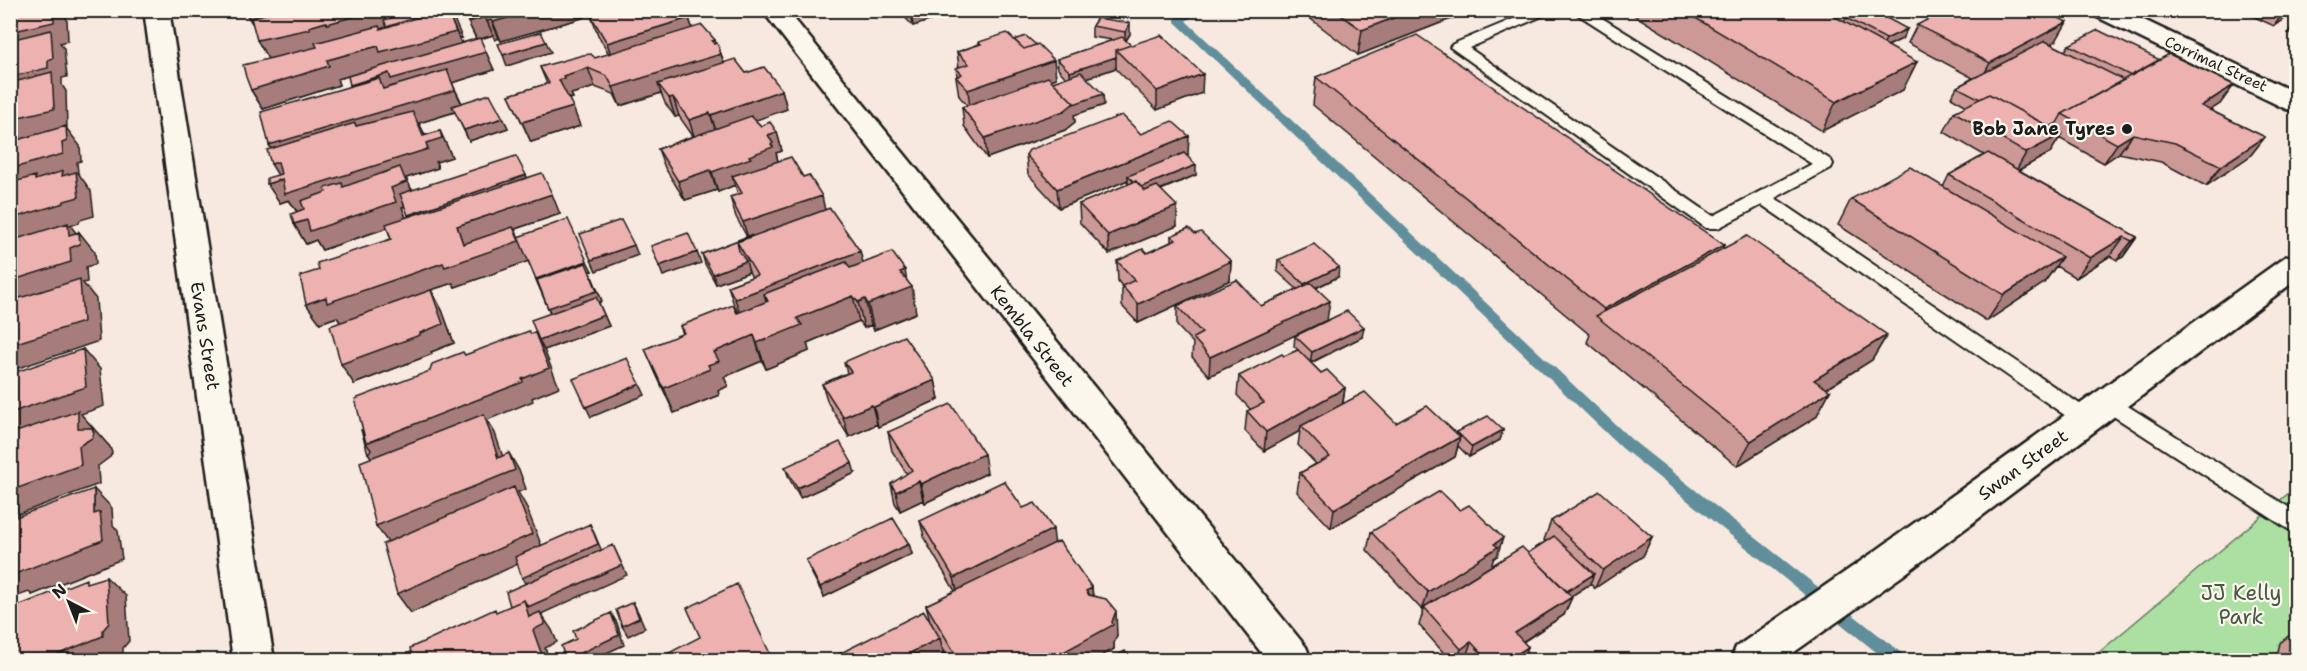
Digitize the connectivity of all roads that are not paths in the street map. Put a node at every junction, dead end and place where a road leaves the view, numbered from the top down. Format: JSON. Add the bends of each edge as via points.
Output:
{"nodes":[{"id":1,"x":156,"y":10,"type":"edge"},
{"id":2,"x":774,"y":10,"type":"edge"},
{"id":3,"x":1549,"y":10,"type":"edge"},
{"id":4,"x":1578,"y":10,"type":"edge"},
{"id":5,"x":2102,"y":10,"type":"edge"},
{"id":6,"x":2146,"y":10,"type":"edge"},
{"id":7,"x":2296,"y":80,"type":"edge"},
{"id":8,"x":2296,"y":103,"type":"edge"},
{"id":9,"x":1764,"y":198,"type":"junction"},
{"id":10,"x":2296,"y":268,"type":"edge"},
{"id":11,"x":2097,"y":411,"type":"junction"},
{"id":12,"x":2296,"y":523,"type":"edge"},
{"id":13,"x":254,"y":660,"type":"edge"},
{"id":14,"x":1291,"y":660,"type":"edge"},
{"id":15,"x":1751,"y":660,"type":"edge"}],
"edges":[{"from":1,"to":13,"type":"street","name":"Evans Street"},
{"from":2,"to":14,"type":"street","name":"Kembla Street"},
{"from":3,"to":9,"type":"lane","via":[[1458,47],[1712,224]]},
{"from":4,"to":9,"type":"lane","via":[[1825,164]]},
{"from":5,"to":8,"type":"street","name":"Corrimal Street"},
{"from":6,"to":7,"type":"street","name":"Corrimal Street"},
{"from":9,"to":11,"type":"lane"},
{"from":10,"to":11,"type":"street","name":"Swan Street"},
{"from":11,"to":12,"type":"lane"},
{"from":11,"to":15,"type":"street","name":"Swan Street"}]}
